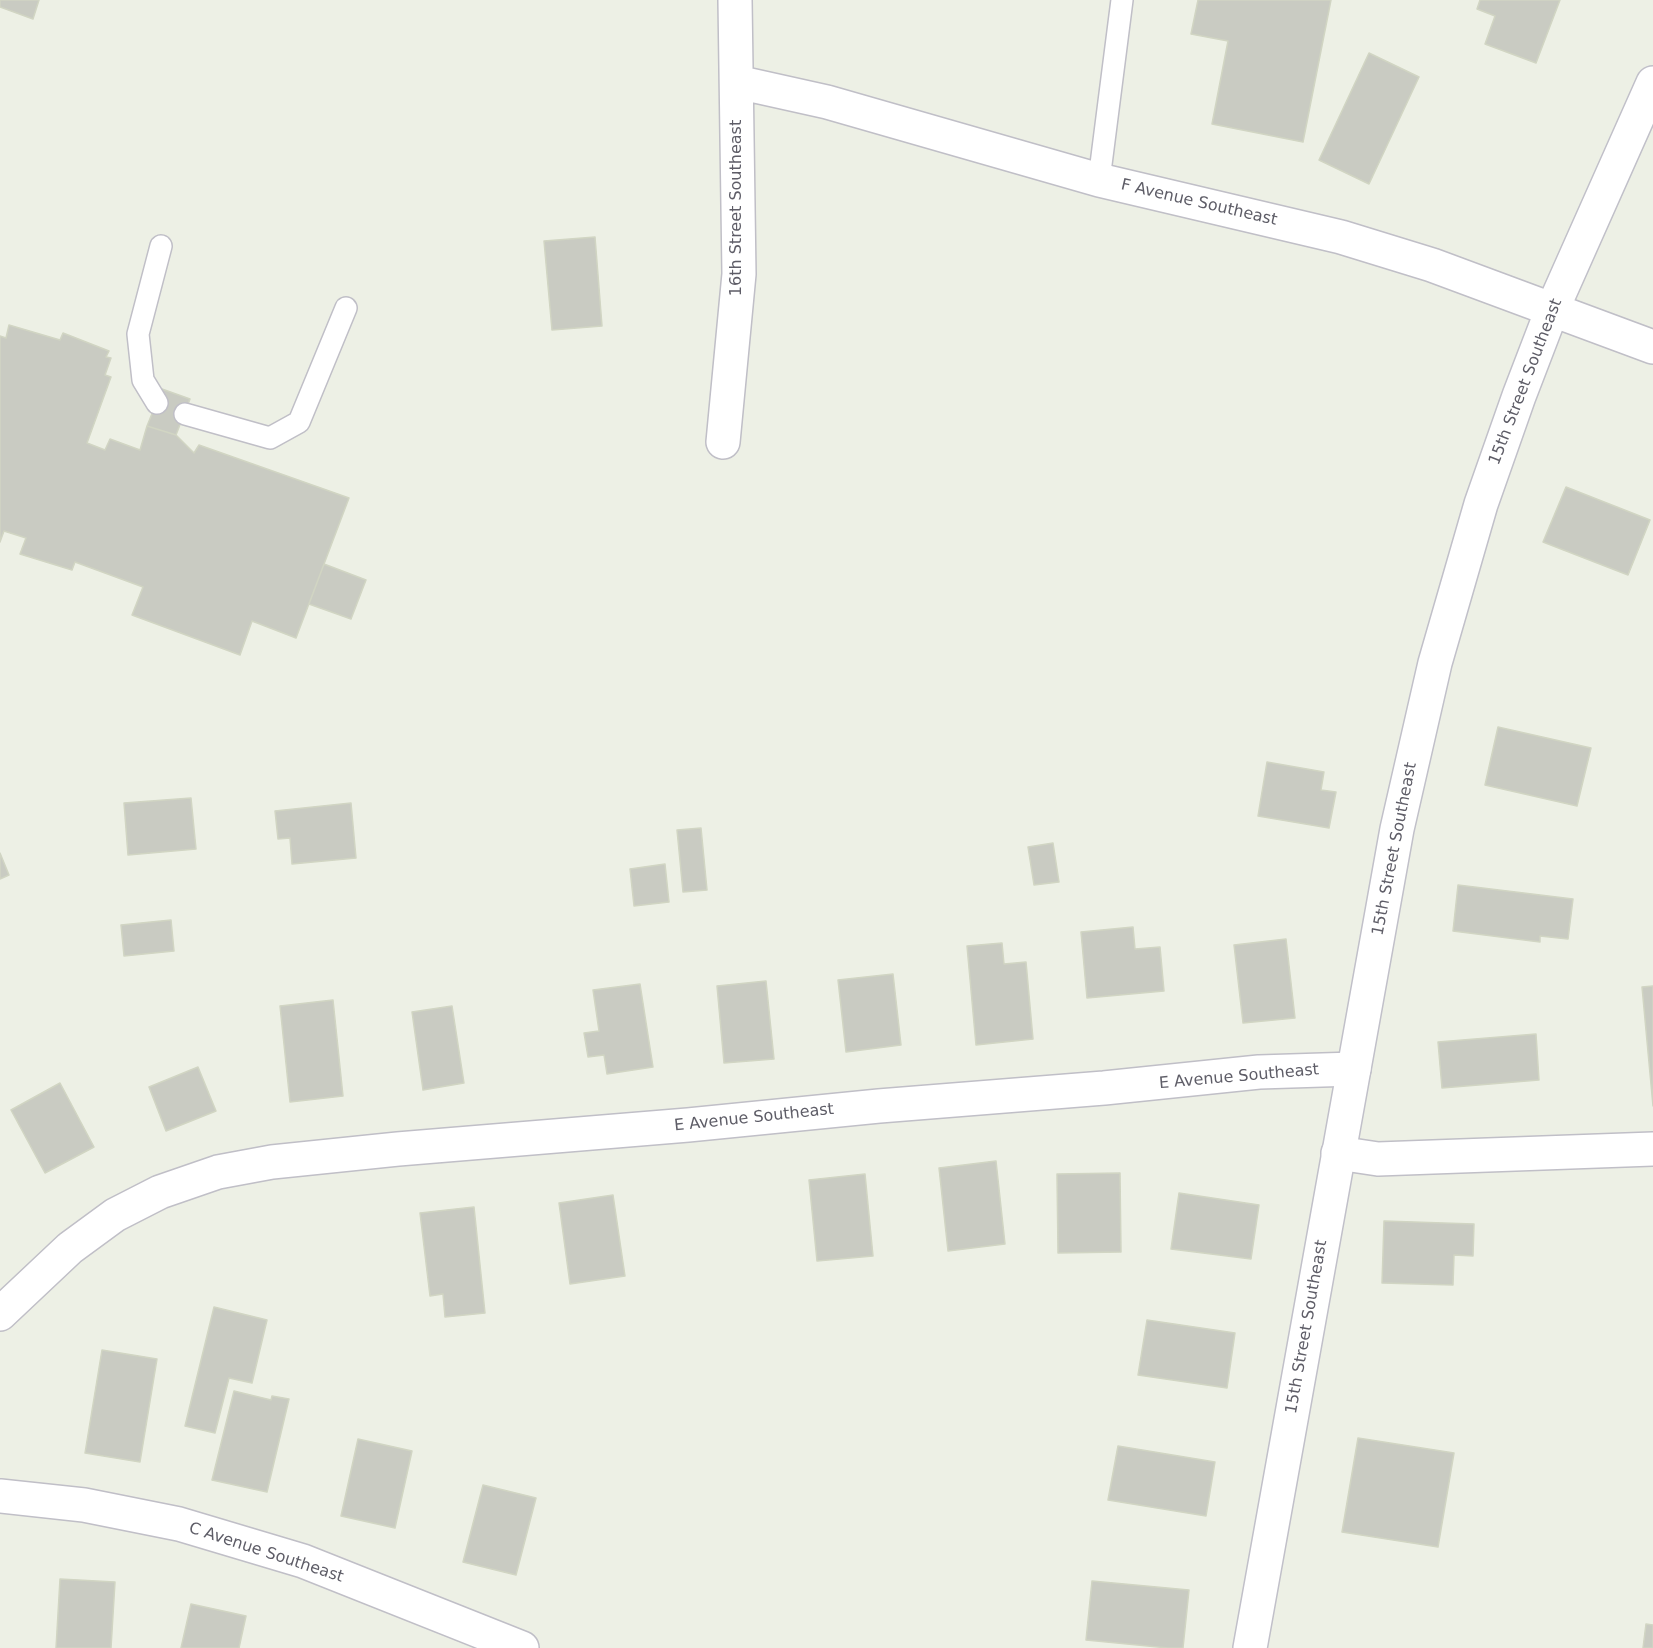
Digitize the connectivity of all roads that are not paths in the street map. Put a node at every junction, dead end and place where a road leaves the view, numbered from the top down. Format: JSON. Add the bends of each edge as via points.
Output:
{"nodes":[{"id":1,"x":735,"y":0,"type":"edge"},
{"id":2,"x":1122,"y":0,"type":"edge"},
{"id":3,"x":737,"y":82,"type":"junction"},
{"id":4,"x":1653,"y":82,"type":"edge"},
{"id":5,"x":1099,"y":180,"type":"junction"},
{"id":6,"x":160,"y":246,"type":"dead end"},
{"id":7,"x":346,"y":308,"type":"dead end"},
{"id":8,"x":1552,"y":310,"type":"junction"},
{"id":9,"x":1653,"y":347,"type":"edge"},
{"id":10,"x":157,"y":403,"type":"dead end"},
{"id":11,"x":185,"y":414,"type":"dead end"},
{"id":12,"x":723,"y":442,"type":"dead end"},
{"id":13,"x":1354,"y":1069,"type":"junction"},
{"id":14,"x":1653,"y":1149,"type":"edge"},
{"id":15,"x":1338,"y":1153,"type":"junction"},
{"id":16,"x":0,"y":1314,"type":"edge"},
{"id":17,"x":0,"y":1496,"type":"edge"},
{"id":18,"x":522,"y":1648,"type":"edge"},
{"id":19,"x":1250,"y":1648,"type":"edge"}],
"edges":[{"from":1,"to":3,"type":"street","name":"16th Street Southeast"},
{"from":2,"to":5,"type":"lane"},
{"from":3,"to":5,"type":"street","name":"F Avenue Southeast","via":[[827,102]]},
{"from":3,"to":12,"type":"street","name":"16th Street Southeast","via":[[739,274]]},
{"from":4,"to":8,"type":"street","name":"15th Street Southeast"},
{"from":5,"to":8,"type":"street","name":"F Avenue Southeast","via":[[1341,237],[1432,265]]},
{"from":6,"to":10,"type":"lane","via":[[138,334],[143,380]]},
{"from":7,"to":11,"type":"lane","via":[[299,422],[270,438]]},
{"from":8,"to":9,"type":"street","name":"F Avenue Southeast"},
{"from":8,"to":13,"type":"street","name":"15th Street Southeast","via":[[1481,504],[1435,663],[1397,829]]},
{"from":13,"to":15,"type":"street","name":"15th Street Southeast"},
{"from":13,"to":16,"type":"street","name":"E Avenue Southeast","via":[[1259,1072],[272,1162],[218,1172],[159,1192],[115,1215],[70,1248]]},
{"from":14,"to":15,"type":"street","via":[[1378,1159]]},
{"from":15,"to":19,"type":"street","name":"15th Street Southeast"},
{"from":17,"to":18,"type":"street","name":"C Avenue Southeast","via":[[84,1505],[179,1524],[303,1562]]}]}
